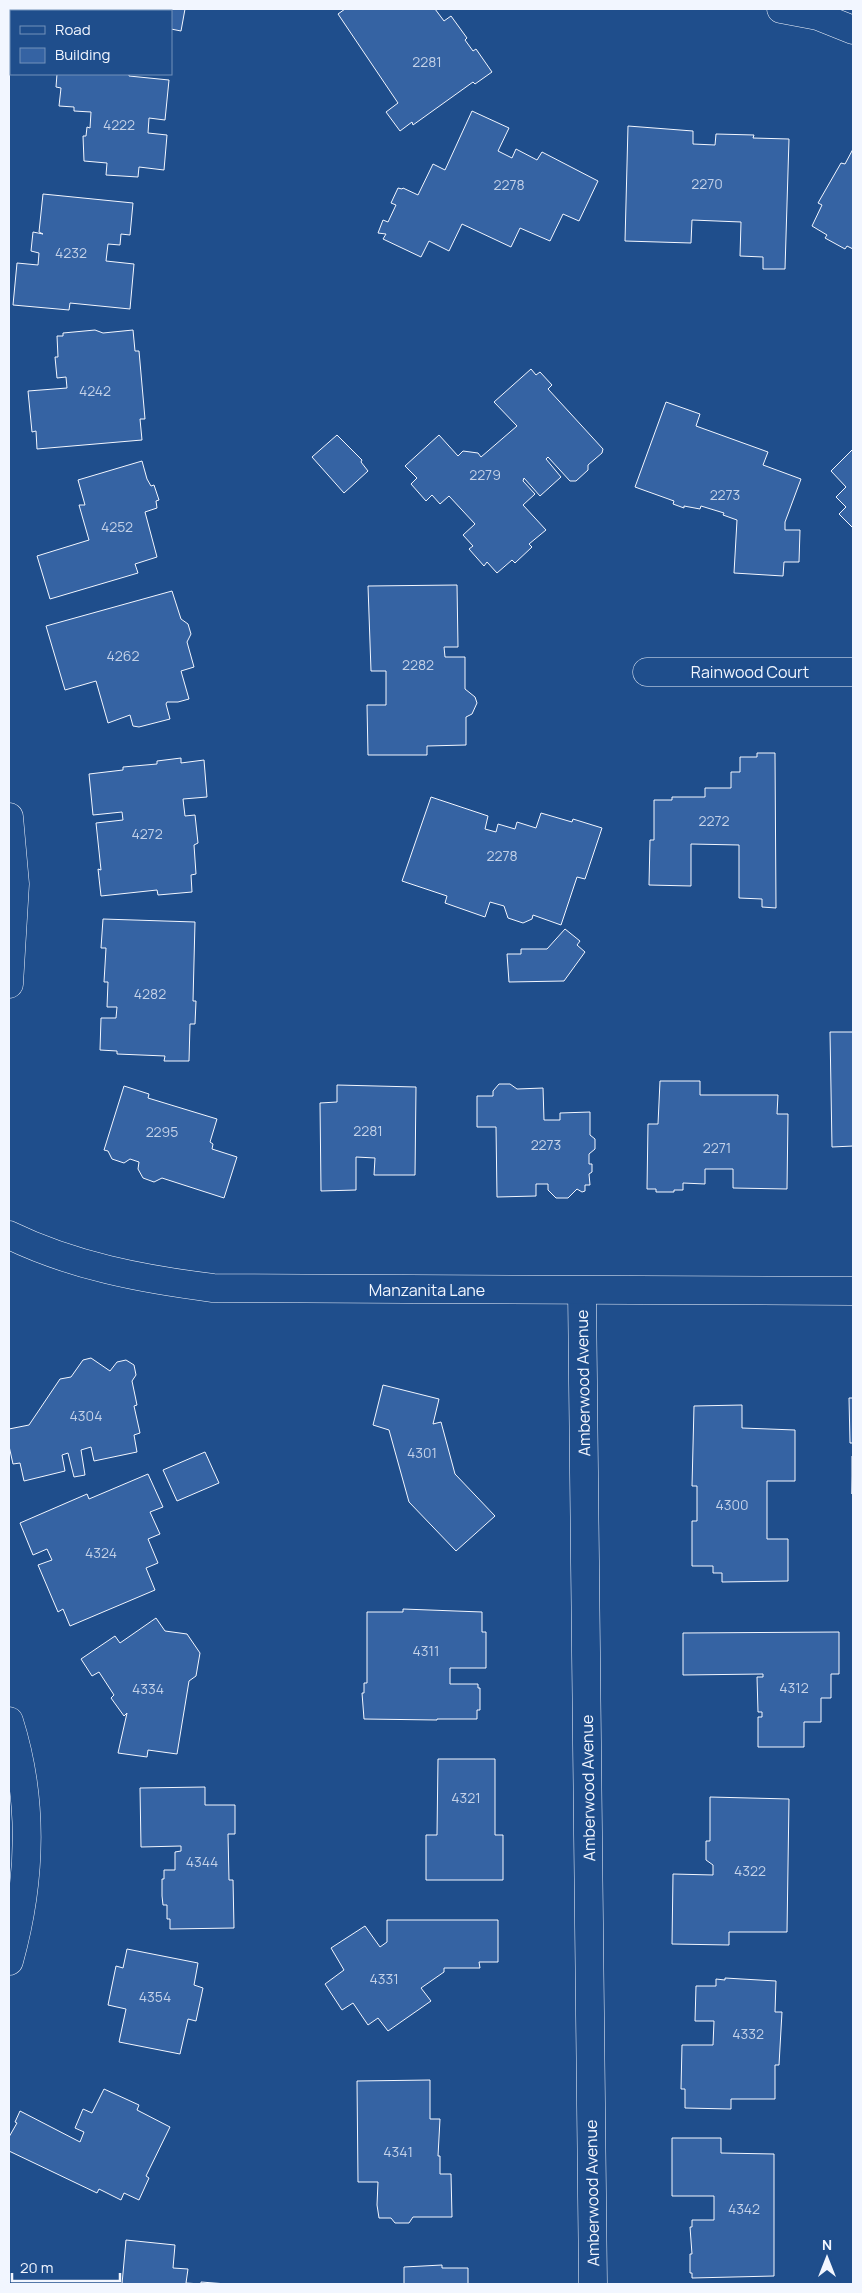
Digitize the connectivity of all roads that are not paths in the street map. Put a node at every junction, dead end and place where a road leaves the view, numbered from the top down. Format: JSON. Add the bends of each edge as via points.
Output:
{"nodes":[{"id":1,"x":781,"y":9,"type":"edge"},
{"id":2,"x":853,"y":30,"type":"edge"},
{"id":3,"x":647,"y":672,"type":"dead end"},
{"id":4,"x":853,"y":672,"type":"edge"},
{"id":5,"x":9,"y":817,"type":"edge"},
{"id":6,"x":9,"y":984,"type":"edge"},
{"id":7,"x":9,"y":1235,"type":"edge"},
{"id":8,"x":582,"y":1291,"type":"junction"},
{"id":9,"x":853,"y":1291,"type":"edge"},
{"id":10,"x":9,"y":1721,"type":"edge"},
{"id":11,"x":9,"y":1961,"type":"edge"},
{"id":12,"x":593,"y":2284,"type":"edge"}],
"edges":[{"from":1,"to":2,"type":"street","via":[[818,16]]},
{"from":3,"to":4,"type":"street","name":"Rainwood Court"},
{"from":5,"to":6,"type":"street","via":[[14,884]]},
{"from":7,"to":8,"type":"street","name":"Manzanita Lane","via":[[32,1247],[79,1263],[164,1282],[212,1288]]},
{"from":8,"to":9,"type":"street","name":"Manzanita Lane"},
{"from":8,"to":12,"type":"street","name":"Amberwood Avenue"},
{"from":10,"to":11,"type":"street","via":[[26,1803],[27,1863],[19,1924]]}]}
